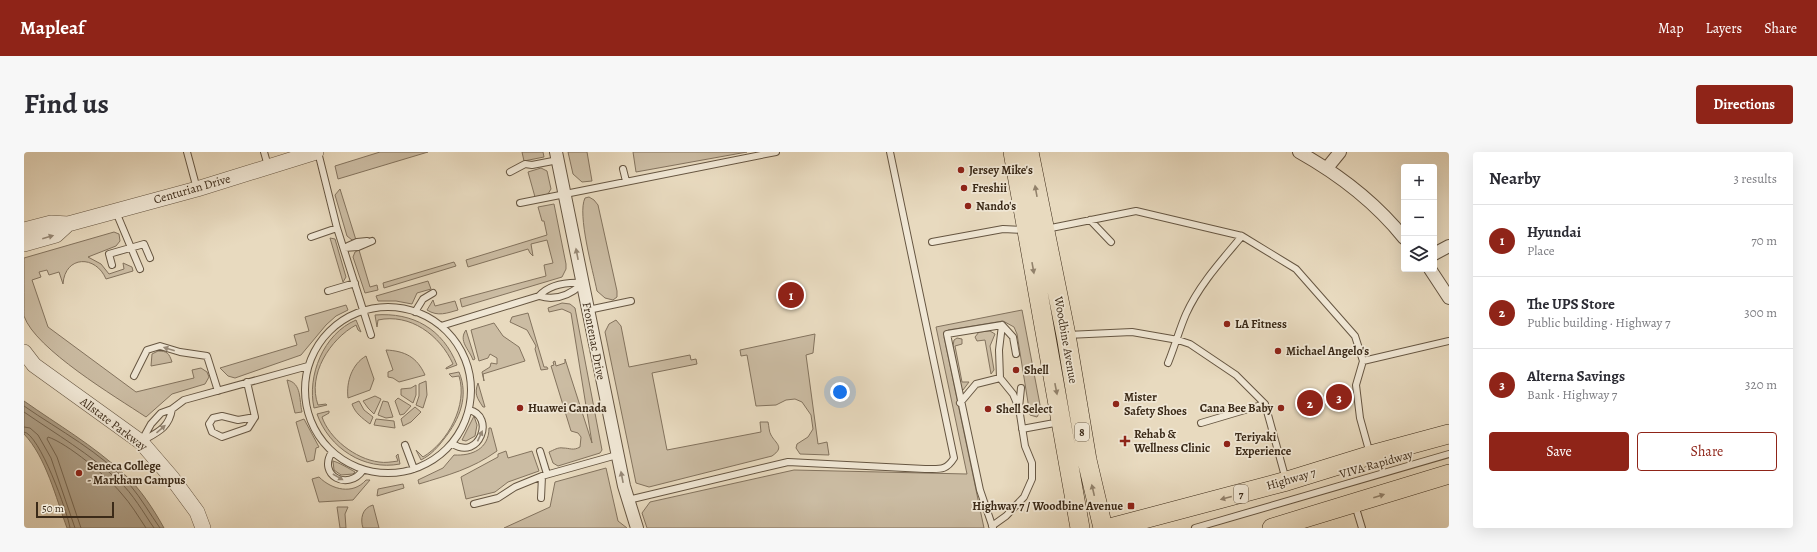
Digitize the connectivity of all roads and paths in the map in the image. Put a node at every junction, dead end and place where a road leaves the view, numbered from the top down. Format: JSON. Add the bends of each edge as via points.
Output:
{"nodes":[{"id":1,"x":187,"y":152,"type":"edge"},
{"id":2,"x":317,"y":152,"type":"edge"},
{"id":3,"x":776,"y":152,"type":"edge"},
{"id":4,"x":890,"y":152,"type":"edge"},
{"id":5,"x":1013,"y":152,"type":"edge"},
{"id":6,"x":1029,"y":152,"type":"edge"},
{"id":7,"x":1299,"y":152,"type":"edge"},
{"id":8,"x":1340,"y":152,"type":"edge"},
{"id":9,"x":557,"y":156,"type":"edge"},
{"id":10,"x":266,"y":159,"type":"edge"},
{"id":11,"x":1327,"y":168,"type":"junction"},
{"id":12,"x":624,"y":169,"type":"dead end"},
{"id":13,"x":510,"y":172,"type":"dead end"},
{"id":14,"x":626,"y":181,"type":"junction"},
{"id":15,"x":197,"y":189,"type":"junction"},
{"id":16,"x":565,"y":195,"type":"junction"},
{"id":17,"x":520,"y":203,"type":"dead end"},
{"id":18,"x":116,"y":210,"type":"junction"},
{"id":19,"x":1090,"y":220,"type":"junction"},
{"id":20,"x":68,"y":224,"type":"junction"},
{"id":21,"x":337,"y":228,"type":"junction"},
{"id":22,"x":24,"y":230,"type":"edge"},
{"id":23,"x":1035,"y":230,"type":"junction"},
{"id":24,"x":1242,"y":236,"type":"junction"},
{"id":25,"x":1402,"y":236,"type":"edge"},
{"id":26,"x":311,"y":237,"type":"dead end"},
{"id":27,"x":932,"y":242,"type":"dead end"},
{"id":28,"x":1112,"y":242,"type":"dead end"},
{"id":29,"x":24,"y":244,"type":"edge"},
{"id":30,"x":1449,"y":246,"type":"edge"},
{"id":31,"x":130,"y":248,"type":"junction"},
{"id":32,"x":1437,"y":252,"type":"edge"},
{"id":33,"x":150,"y":258,"type":"dead end"},
{"id":34,"x":112,"y":265,"type":"dead end"},
{"id":35,"x":140,"y":269,"type":"dead end"},
{"id":36,"x":1432,"y":272,"type":"edge"},
{"id":37,"x":355,"y":283,"type":"junction"},
{"id":38,"x":583,"y":283,"type":"junction"},
{"id":39,"x":328,"y":291,"type":"dead end"},
{"id":40,"x":433,"y":293,"type":"dead end"},
{"id":41,"x":539,"y":296,"type":"junction"},
{"id":42,"x":1449,"y":298,"type":"edge"},
{"id":43,"x":631,"y":301,"type":"dead end"},
{"id":44,"x":364,"y":310,"type":"junction"},
{"id":45,"x":588,"y":310,"type":"junction"},
{"id":46,"x":415,"y":312,"type":"junction"},
{"id":47,"x":1002,"y":325,"type":"junction"},
{"id":48,"x":441,"y":326,"type":"junction"},
{"id":49,"x":371,"y":335,"type":"dead end"},
{"id":50,"x":1066,"y":336,"type":"junction"},
{"id":51,"x":1178,"y":340,"type":"junction"},
{"id":52,"x":1449,"y":341,"type":"edge"},
{"id":53,"x":24,"y":352,"type":"edge"},
{"id":54,"x":1016,"y":354,"type":"dead end"},
{"id":55,"x":1363,"y":361,"type":"junction"},
{"id":56,"x":1168,"y":362,"type":"dead end"},
{"id":57,"x":308,"y":366,"type":"junction"},
{"id":58,"x":134,"y":376,"type":"dead end"},
{"id":59,"x":1000,"y":378,"type":"junction"},
{"id":60,"x":248,"y":382,"type":"junction"},
{"id":61,"x":1021,"y":388,"type":"dead end"},
{"id":62,"x":218,"y":391,"type":"junction"},
{"id":63,"x":960,"y":403,"type":"junction"},
{"id":64,"x":1265,"y":404,"type":"junction"},
{"id":65,"x":1019,"y":408,"type":"junction"},
{"id":66,"x":172,"y":409,"type":"junction"},
{"id":67,"x":469,"y":410,"type":"junction"},
{"id":68,"x":254,"y":417,"type":"junction"},
{"id":69,"x":1062,"y":422,"type":"junction"},
{"id":70,"x":1201,"y":423,"type":"dead end"},
{"id":71,"x":1022,"y":429,"type":"junction"},
{"id":72,"x":1449,"y":434,"type":"edge"},
{"id":73,"x":141,"y":442,"type":"junction"},
{"id":74,"x":453,"y":444,"type":"junction"},
{"id":75,"x":405,"y":445,"type":"dead end"},
{"id":76,"x":540,"y":451,"type":"dead end"},
{"id":77,"x":332,"y":452,"type":"junction"},
{"id":78,"x":1449,"y":454,"type":"edge"},
{"id":79,"x":617,"y":455,"type":"junction"},
{"id":80,"x":1371,"y":455,"type":"junction"},
{"id":81,"x":363,"y":470,"type":"junction"},
{"id":82,"x":414,"y":470,"type":"junction"},
{"id":83,"x":1449,"y":474,"type":"edge"},
{"id":84,"x":545,"y":475,"type":"junction"},
{"id":85,"x":1287,"y":481,"type":"junction"},
{"id":86,"x":541,"y":498,"type":"dead end"},
{"id":87,"x":628,"y":500,"type":"junction"},
{"id":88,"x":474,"y":504,"type":"dead end"},
{"id":89,"x":1354,"y":504,"type":"junction"},
{"id":90,"x":993,"y":527,"type":"edge"},
{"id":91,"x":203,"y":528,"type":"edge"},
{"id":92,"x":637,"y":528,"type":"edge"},
{"id":93,"x":1080,"y":528,"type":"edge"},
{"id":94,"x":1103,"y":528,"type":"edge"},
{"id":95,"x":1110,"y":528,"type":"edge"},
{"id":96,"x":1195,"y":528,"type":"edge"},
{"id":97,"x":1272,"y":528,"type":"edge"},
{"id":98,"x":1362,"y":528,"type":"edge"}],
"edges":[{"from":1,"to":15,"type":"lane"},
{"from":2,"to":10,"type":"street","name":"Centurian Drive"},
{"from":2,"to":21,"type":"lane"},
{"from":3,"to":14,"type":"lane"},
{"from":4,"to":87,"type":"lane","via":[[954,458],[949,466],[944,469],[926,469],[788,462]]},
{"from":5,"to":23,"type":"main road","name":"Woodbine Avenue","number":"8"},
{"from":23,"to":6,"type":"main road","name":"Woodbine Avenue","number":"8","one_way":true},
{"from":7,"to":11,"type":"street"},
{"from":8,"to":11,"type":"street"},
{"from":9,"to":13,"type":"lane","via":[[532,165],[525,164]]},
{"from":9,"to":16,"type":"street","name":"Frontenac Drive"},
{"from":10,"to":15,"type":"street","name":"Centurian Drive"},
{"from":11,"to":25,"type":"street","via":[[1375,205]]},
{"from":12,"to":14,"type":"lane"},
{"from":14,"to":16,"type":"lane"},
{"from":15,"to":18,"type":"street","name":"Centurian Drive"},
{"from":16,"to":17,"type":"lane"},
{"from":38,"to":16,"type":"street","name":"Frontenac Drive","one_way":true},
{"from":18,"to":20,"type":"street","name":"Centurian Drive"},
{"from":18,"to":31,"type":"lane"},
{"from":19,"to":23,"type":"lane"},
{"from":19,"to":24,"type":"lane","via":[[1136,211]]},
{"from":19,"to":28,"type":"lane"},
{"from":20,"to":22,"type":"street","name":"Centurian Drive","via":[[51,223]]},
{"from":29,"to":20,"type":"street","name":"Centurian Drive","one_way":true,"via":[[56,235]]},
{"from":21,"to":26,"type":"lane"},
{"from":21,"to":37,"type":"lane"},
{"from":23,"to":27,"type":"lane","via":[[1003,229]]},
{"from":23,"to":50,"type":"main road","name":"Woodbine Avenue","number":"8"},
{"from":23,"to":69,"type":"main road","name":"Woodbine Avenue","number":"8","one_way":true},
{"from":24,"to":51,"type":"lane","via":[[1201,287],[1186,313]]},
{"from":24,"to":55,"type":"lane","via":[[1296,270],[1355,336]]},
{"from":30,"to":32,"type":"street"},
{"from":31,"to":33,"type":"lane","via":[[144,244]]},
{"from":31,"to":34,"type":"lane","via":[[108,254]]},
{"from":31,"to":35,"type":"lane"},
{"from":36,"to":42,"type":"street"},
{"from":37,"to":39,"type":"lane"},
{"from":37,"to":44,"type":"lane"},
{"from":38,"to":41,"type":"lane","via":[[569,282],[546,289]]},
{"from":38,"to":41,"type":"lane","via":[[572,294],[548,299]]},
{"from":38,"to":45,"type":"street","name":"Frontenac Drive"},
{"from":40,"to":46,"type":"lane","via":[[423,299]]},
{"from":41,"to":48,"type":"lane"},
{"from":43,"to":45,"type":"lane"},
{"from":44,"to":46,"type":"lane","via":[[395,307]]},
{"from":44,"to":49,"type":"lane"},
{"from":44,"to":57,"type":"lane","via":[[334,326],[318,344]]},
{"from":45,"to":79,"type":"street","name":"Frontenac Drive"},
{"from":46,"to":48,"type":"lane"},
{"from":47,"to":54,"type":"lane","via":[[1013,337]]},
{"from":47,"to":59,"type":"lane","via":[[999,350]]},
{"from":47,"to":63,"type":"lane","via":[[947,334]]},
{"from":48,"to":67,"type":"lane","via":[[457,344],[468,366],[471,384]]},
{"from":50,"to":51,"type":"lane","via":[[1132,332]]},
{"from":94,"to":50,"type":"main road","name":"Woodbine Avenue","number":"8","one_way":true,"via":[[1087,460]]},
{"from":51,"to":56,"type":"lane"},
{"from":51,"to":64,"type":"lane","via":[[1190,344],[1236,375]]},
{"from":52,"to":55,"type":"lane"},
{"from":53,"to":73,"type":"street","name":"Allstate Parkway","via":[[34,365]]},
{"from":55,"to":80,"type":"lane","via":[[1356,385],[1360,418]]},
{"from":57,"to":60,"type":"lane"},
{"from":57,"to":77,"type":"lane","via":[[304,390],[307,413],[315,431]]},
{"from":62,"to":58,"type":"lane","one_way":true,"via":[[208,356],[160,346],[147,350]]},
{"from":59,"to":63,"type":"lane","via":[[976,384]]},
{"from":59,"to":65,"type":"lane"},
{"from":60,"to":62,"type":"lane"},
{"from":60,"to":68,"type":"lane"},
{"from":61,"to":65,"type":"lane"},
{"from":62,"to":66,"type":"lane","via":[[184,400]]},
{"from":63,"to":90,"type":"lane","via":[[980,490]]},
{"from":64,"to":70,"type":"lane"},
{"from":64,"to":85,"type":"lane"},
{"from":65,"to":71,"type":"lane"},
{"from":66,"to":73,"type":"lane","via":[[161,413]]},
{"from":73,"to":66,"type":"lane","one_way":true,"via":[[159,432],[170,421]]},
{"from":67,"to":74,"type":"lane"},
{"from":74,"to":67,"type":"lane","one_way":true,"via":[[464,448],[476,443],[480,437],[480,417],[476,411]]},
{"from":68,"to":68,"type":"lane","via":[[248,428],[222,437],[212,432],[209,424],[213,418],[222,416],[238,420]]},
{"from":69,"to":71,"type":"lane"},
{"from":69,"to":93,"type":"main road","name":"Woodbine Avenue","number":"8"},
{"from":71,"to":90,"type":"lane","via":[[1032,463],[1032,479],[1024,497]]},
{"from":72,"to":80,"type":"main road","name":"Highway 7","number":"7"},
{"from":73,"to":91,"type":"street","name":"Allstate Parkway","via":[[197,512]]},
{"from":74,"to":82,"type":"lane","via":[[432,461]]},
{"from":75,"to":82,"type":"lane"},
{"from":76,"to":84,"type":"lane"},
{"from":77,"to":81,"type":"lane","via":[[343,461]]},
{"from":77,"to":81,"type":"lane","one_way":true,"via":[[327,465],[336,477],[353,480]]},
{"from":78,"to":96,"type":"lane","name":"VIVA Rapidway"},
{"from":79,"to":84,"type":"lane"},
{"from":87,"to":79,"type":"street","name":"Frontenac Drive","one_way":true},
{"from":80,"to":85,"type":"main road","name":"Highway 7","number":"7"},
{"from":81,"to":82,"type":"lane","via":[[382,474]]},
{"from":89,"to":83,"type":"main road","one_way":true},
{"from":84,"to":86,"type":"lane"},
{"from":84,"to":88,"type":"lane","via":[[515,487],[498,498]]},
{"from":85,"to":95,"type":"main road","name":"Highway 7","number":"7","one_way":true},
{"from":87,"to":92,"type":"street","name":"Frontenac Drive"},
{"from":89,"to":97,"type":"main road"},
{"from":89,"to":98,"type":"lane"}]}
